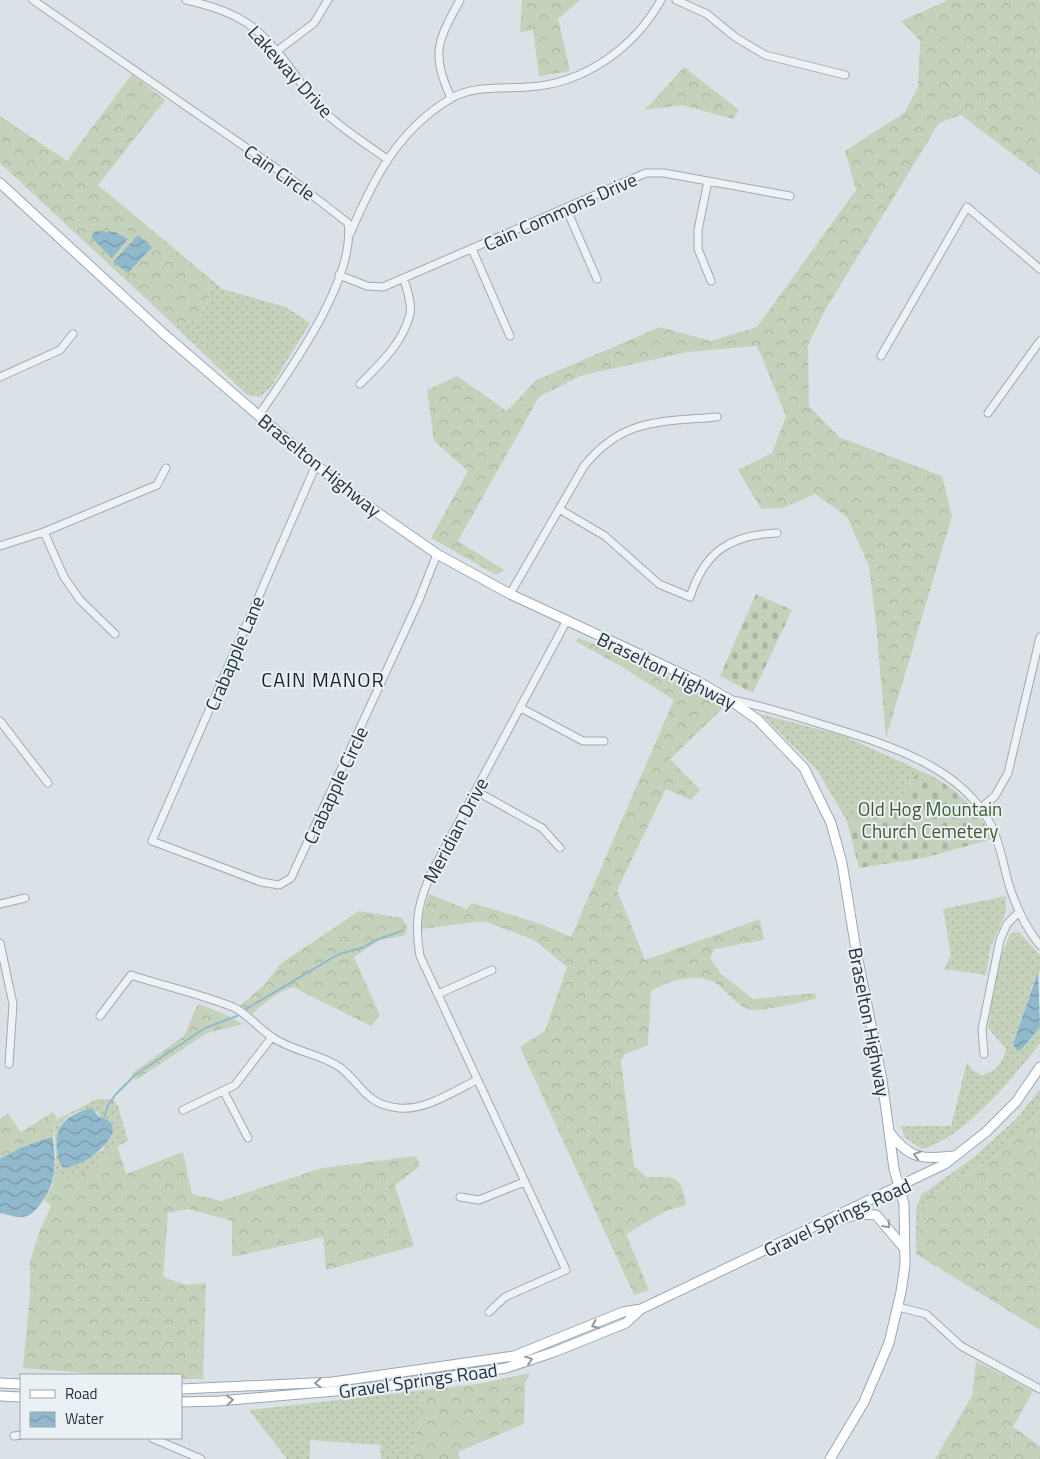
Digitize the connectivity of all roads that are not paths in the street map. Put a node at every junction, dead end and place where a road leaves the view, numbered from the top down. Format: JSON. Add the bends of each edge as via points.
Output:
{"nodes":[{"id":1,"x":33,"y":0,"type":"edge"},
{"id":2,"x":186,"y":0,"type":"edge"},
{"id":3,"x":328,"y":0,"type":"edge"},
{"id":4,"x":460,"y":0,"type":"edge"},
{"id":5,"x":661,"y":0,"type":"edge"},
{"id":6,"x":676,"y":0,"type":"edge"},
{"id":7,"x":277,"y":51,"type":"junction"},
{"id":8,"x":845,"y":75,"type":"dead end"},
{"id":9,"x":451,"y":98,"type":"junction"},
{"id":10,"x":387,"y":159,"type":"junction"},
{"id":11,"x":708,"y":181,"type":"junction"},
{"id":12,"x":0,"y":184,"type":"edge"},
{"id":13,"x":790,"y":196,"type":"dead end"},
{"id":14,"x":566,"y":208,"type":"junction"},
{"id":15,"x":350,"y":234,"type":"junction"},
{"id":16,"x":472,"y":250,"type":"junction"},
{"id":17,"x":1040,"y":269,"type":"edge"},
{"id":18,"x":339,"y":275,"type":"junction"},
{"id":19,"x":404,"y":279,"type":"junction"},
{"id":20,"x":597,"y":279,"type":"dead end"},
{"id":21,"x":711,"y":281,"type":"dead end"},
{"id":22,"x":73,"y":334,"type":"dead end"},
{"id":23,"x":510,"y":336,"type":"dead end"},
{"id":24,"x":1040,"y":341,"type":"edge"},
{"id":25,"x":881,"y":356,"type":"dead end"},
{"id":26,"x":0,"y":377,"type":"edge"},
{"id":27,"x":360,"y":384,"type":"dead end"},
{"id":28,"x":988,"y":413,"type":"dead end"},
{"id":29,"x":259,"y":415,"type":"junction"},
{"id":30,"x":717,"y":417,"type":"dead end"},
{"id":31,"x":316,"y":465,"type":"junction"},
{"id":32,"x":166,"y":468,"type":"dead end"},
{"id":33,"x":559,"y":509,"type":"junction"},
{"id":34,"x":44,"y":532,"type":"junction"},
{"id":35,"x":777,"y":533,"type":"dead end"},
{"id":36,"x":0,"y":546,"type":"edge"},
{"id":37,"x":437,"y":554,"type":"junction"},
{"id":38,"x":510,"y":594,"type":"junction"},
{"id":39,"x":566,"y":622,"type":"junction"},
{"id":40,"x":115,"y":634,"type":"dead end"},
{"id":41,"x":1040,"y":637,"type":"edge"},
{"id":42,"x":730,"y":700,"type":"junction"},
{"id":43,"x":521,"y":708,"type":"junction"},
{"id":44,"x":0,"y":721,"type":"edge"},
{"id":45,"x":604,"y":741,"type":"dead end"},
{"id":46,"x":48,"y":783,"type":"dead end"},
{"id":47,"x":476,"y":791,"type":"junction"},
{"id":48,"x":981,"y":808,"type":"junction"},
{"id":49,"x":152,"y":841,"type":"joint"},
{"id":50,"x":560,"y":848,"type":"dead end"},
{"id":51,"x":25,"y":898,"type":"dead end"},
{"id":52,"x":0,"y":904,"type":"edge"},
{"id":53,"x":1019,"y":912,"type":"junction"},
{"id":54,"x":0,"y":943,"type":"edge"},
{"id":55,"x":1040,"y":945,"type":"edge"},
{"id":56,"x":492,"y":970,"type":"dead end"},
{"id":57,"x":438,"y":994,"type":"junction"},
{"id":58,"x":100,"y":1016,"type":"dead end"},
{"id":59,"x":272,"y":1037,"type":"junction"},
{"id":60,"x":984,"y":1054,"type":"dead end"},
{"id":61,"x":9,"y":1064,"type":"dead end"},
{"id":62,"x":1040,"y":1066,"type":"edge"},
{"id":63,"x":477,"y":1080,"type":"junction"},
{"id":64,"x":224,"y":1092,"type":"junction"},
{"id":65,"x":183,"y":1110,"type":"dead end"},
{"id":66,"x":889,"y":1132,"type":"junction"},
{"id":67,"x":248,"y":1138,"type":"dead end"},
{"id":68,"x":955,"y":1156,"type":"junction"},
{"id":69,"x":524,"y":1182,"type":"junction"},
{"id":70,"x":899,"y":1187,"type":"junction"},
{"id":71,"x":460,"y":1197,"type":"dead end"},
{"id":72,"x":826,"y":1222,"type":"junction"},
{"id":73,"x":905,"y":1249,"type":"junction"},
{"id":74,"x":898,"y":1307,"type":"junction"},
{"id":75,"x":641,"y":1309,"type":"junction"},
{"id":76,"x":489,"y":1312,"type":"dead end"},
{"id":77,"x":0,"y":1383,"type":"edge"},
{"id":78,"x":20,"y":1384,"type":"edge"},
{"id":79,"x":1040,"y":1388,"type":"edge"},
{"id":80,"x":182,"y":1389,"type":"edge"},
{"id":81,"x":0,"y":1396,"type":"edge"},
{"id":82,"x":20,"y":1397,"type":"edge"},
{"id":83,"x":182,"y":1402,"type":"edge"},
{"id":84,"x":154,"y":1439,"type":"edge"},
{"id":85,"x":201,"y":1459,"type":"edge"},
{"id":86,"x":830,"y":1459,"type":"edge"}],
"edges":[{"from":1,"to":15,"type":"street","name":"Cain Circle","via":[[342,216],[348,223]]},
{"from":2,"to":7,"type":"street","name":"Lakeway Drive","via":[[208,5],[250,23]]},
{"from":3,"to":7,"type":"street","via":[[314,23]]},
{"from":4,"to":9,"type":"street","via":[[444,29],[438,53],[440,74]]},
{"from":5,"to":9,"type":"street","via":[[649,22],[634,38],[594,68],[575,77],[549,85],[474,90]]},
{"from":6,"to":8,"type":"street","via":[[707,14],[735,37],[765,54]]},
{"from":7,"to":10,"type":"street","name":"Lakeway Drive","via":[[322,109]]},
{"from":9,"to":10,"type":"street","via":[[405,137]]},
{"from":10,"to":15,"type":"street"},
{"from":11,"to":13,"type":"street","name":"Cain Commons Drive"},
{"from":11,"to":14,"type":"street","name":"Cain Commons Drive","via":[[646,173]]},
{"from":11,"to":21,"type":"street","via":[[698,230],[698,249]]},
{"from":12,"to":29,"type":"main road","name":"Braselton Highway","via":[[164,334]]},
{"from":14,"to":16,"type":"street","name":"Cain Commons Drive"},
{"from":14,"to":20,"type":"street"},
{"from":15,"to":18,"type":"street"},
{"from":16,"to":19,"type":"street","name":"Cain Commons Drive"},
{"from":16,"to":23,"type":"street"},
{"from":17,"to":25,"type":"street","via":[[967,207]]},
{"from":18,"to":19,"type":"street","name":"Cain Commons Drive","via":[[368,286],[383,287]]},
{"from":18,"to":29,"type":"street","via":[[316,325]]},
{"from":19,"to":27,"type":"street","via":[[410,299],[410,314],[390,355]]},
{"from":22,"to":26,"type":"street","via":[[60,350]]},
{"from":24,"to":28,"type":"street"},
{"from":29,"to":31,"type":"main road","name":"Braselton Highway"},
{"from":30,"to":33,"type":"street","via":[[637,426],[616,435],[584,466]]},
{"from":31,"to":37,"type":"main road","name":"Braselton Highway"},
{"from":31,"to":49,"type":"street","name":"Crabapple Lane"},
{"from":32,"to":34,"type":"street","via":[[157,484]]},
{"from":33,"to":35,"type":"street","via":[[606,536],[659,584],[690,597],[701,570],[723,546],[755,534]]},
{"from":33,"to":38,"type":"street"},
{"from":34,"to":36,"type":"street"},
{"from":34,"to":40,"type":"street","via":[[64,577],[80,600]]},
{"from":37,"to":38,"type":"main road","name":"Braselton Highway"},
{"from":37,"to":49,"type":"street","name":"Crabapple Circle","via":[[415,609],[290,878],[279,886],[261,882]]},
{"from":38,"to":39,"type":"main road","name":"Braselton Highway"},
{"from":39,"to":42,"type":"main road","name":"Braselton Highway","via":[[697,681]]},
{"from":39,"to":43,"type":"street","name":"Meridian Drive"},
{"from":41,"to":48,"type":"street","via":[[1008,773],[995,796]]},
{"from":42,"to":48,"type":"street","via":[[764,706],[892,746],[932,767]]},
{"from":42,"to":66,"type":"main road","name":"Braselton Highway","via":[[758,720],[804,768],[831,823],[842,863]]},
{"from":43,"to":45,"type":"street","via":[[583,741]]},
{"from":43,"to":47,"type":"street","name":"Meridian Drive"},
{"from":44,"to":46,"type":"street"},
{"from":47,"to":50,"type":"street","via":[[542,828]]},
{"from":47,"to":57,"type":"street","name":"Meridian Drive","via":[[422,894],[418,911],[416,933],[420,956]]},
{"from":48,"to":53,"type":"street","via":[[996,835]]},
{"from":51,"to":52,"type":"street"},
{"from":53,"to":55,"type":"street"},
{"from":53,"to":60,"type":"street","via":[[1007,924],[1000,940],[982,1029]]},
{"from":54,"to":61,"type":"street","via":[[14,1004]]},
{"from":56,"to":57,"type":"street"},
{"from":57,"to":63,"type":"street","name":"Meridian Drive"},
{"from":58,"to":59,"type":"street","via":[[131,975],[234,1008]]},
{"from":59,"to":63,"type":"street","via":[[322,1057],[342,1069],[362,1092],[383,1105],[417,1106]]},
{"from":59,"to":64,"type":"street","via":[[244,1076]]},
{"from":62,"to":68,"type":"main road","name":"Gravel Springs Road","via":[[1016,1102],[986,1132]]},
{"from":63,"to":69,"type":"street","name":"Meridian Drive"},
{"from":64,"to":65,"type":"street"},
{"from":64,"to":67,"type":"street"},
{"from":68,"to":66,"type":"main road","one_way":true,"via":[[914,1156],[901,1148]]},
{"from":66,"to":70,"type":"main road","name":"Braselton Highway"},
{"from":68,"to":70,"type":"main road","name":"Gravel Springs Road"},
{"from":69,"to":71,"type":"street","via":[[478,1200]]},
{"from":69,"to":76,"type":"street","name":"Meridian Drive","via":[[566,1270],[505,1297]]},
{"from":70,"to":72,"type":"main road","name":"Gravel Springs Road"},
{"from":70,"to":73,"type":"main road","name":"Braselton Highway","via":[[904,1204]]},
{"from":72,"to":73,"type":"main road","one_way":true,"via":[[861,1214],[876,1215]]},
{"from":72,"to":75,"type":"main road","name":"Gravel Springs Road"},
{"from":73,"to":74,"type":"main road","name":"Braselton Highway"},
{"from":74,"to":79,"type":"street","via":[[926,1314],[961,1346]]},
{"from":74,"to":86,"type":"main road","name":"Braselton Highway","via":[[889,1343],[864,1402]]},
{"from":75,"to":80,"type":"main road","name":"Gravel Springs Road","one_way":true,"via":[[623,1312],[514,1356],[333,1382]]},
{"from":83,"to":75,"type":"main road","name":"Gravel Springs Road","one_way":true,"via":[[381,1387],[506,1368],[626,1323]]},
{"from":77,"to":78,"type":"main road"},
{"from":81,"to":82,"type":"main road"},
{"from":84,"to":85,"type":"street"}]}
